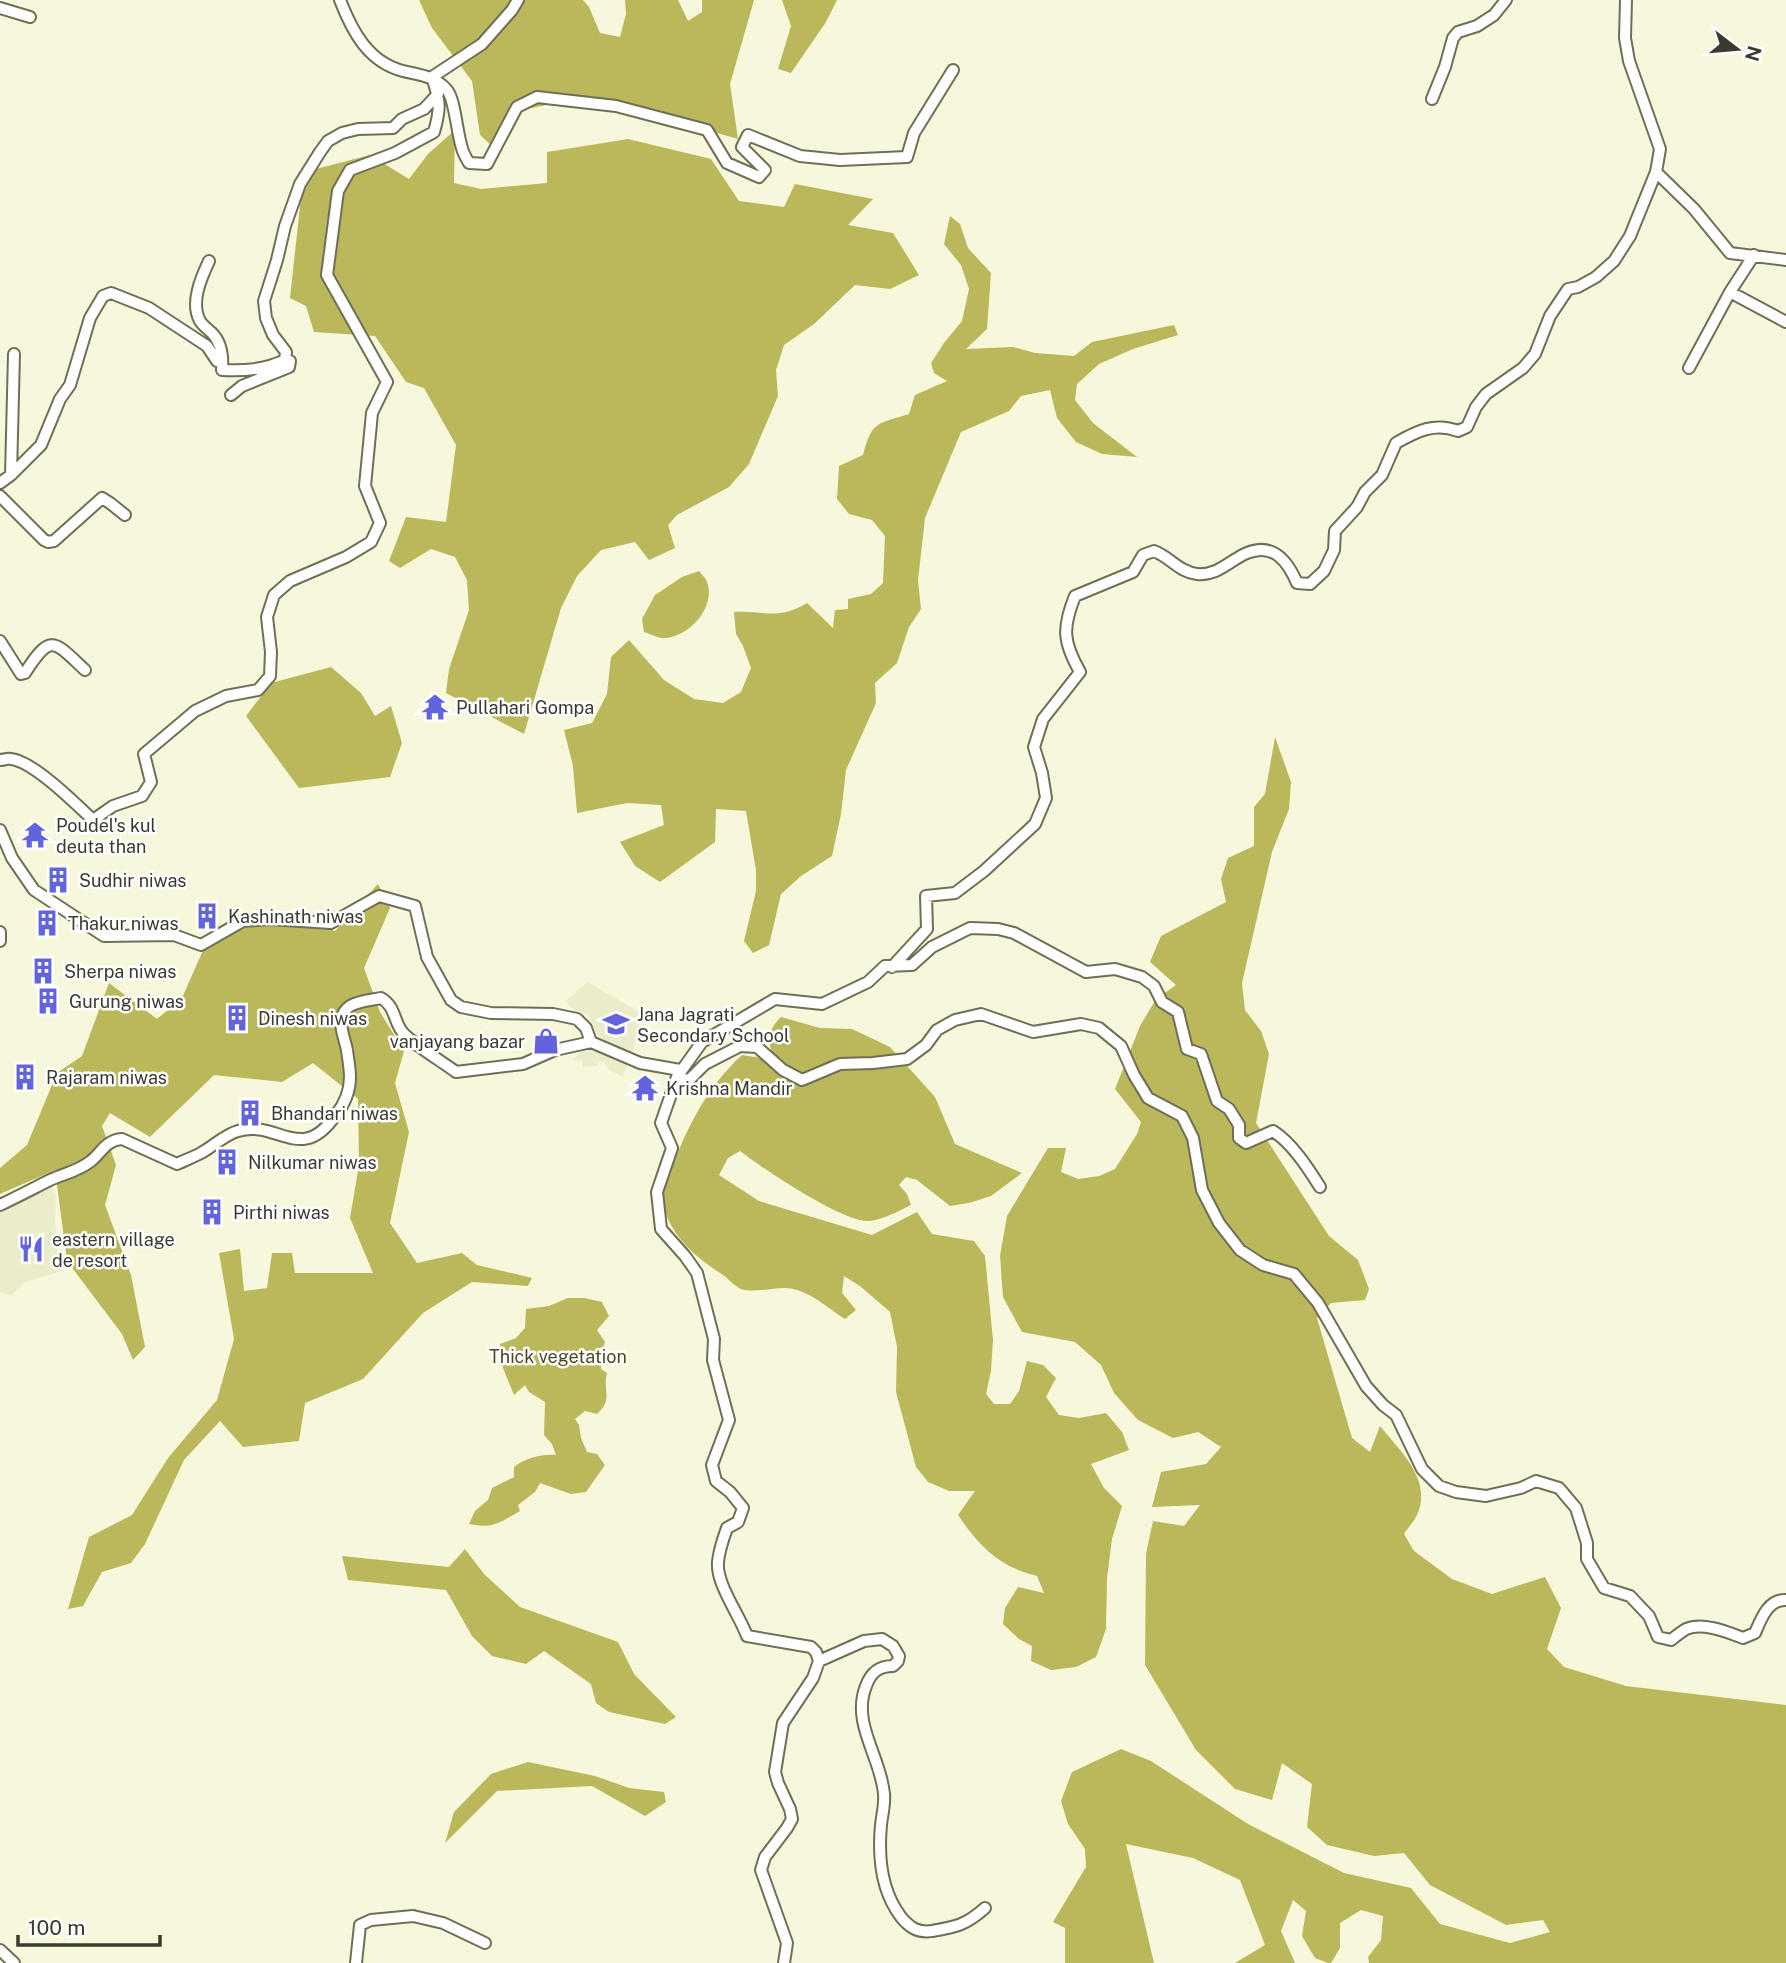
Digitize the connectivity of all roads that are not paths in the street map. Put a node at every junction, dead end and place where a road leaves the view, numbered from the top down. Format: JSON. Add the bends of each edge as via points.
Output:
{"nodes":[{"id":1,"x":340,"y":0,"type":"edge"},
{"id":2,"x":518,"y":0,"type":"edge"},
{"id":3,"x":1506,"y":0,"type":"edge"},
{"id":4,"x":1626,"y":0,"type":"edge"},
{"id":5,"x":0,"y":8,"type":"edge"},
{"id":6,"x":30,"y":17,"type":"dead end"},
{"id":7,"x":953,"y":70,"type":"dead end"},
{"id":8,"x":432,"y":77,"type":"junction"},
{"id":9,"x":438,"y":94,"type":"junction"},
{"id":10,"x":1432,"y":99,"type":"dead end"},
{"id":11,"x":1656,"y":172,"type":"junction"},
{"id":12,"x":1754,"y":255,"type":"junction"},
{"id":13,"x":1786,"y":260,"type":"edge"},
{"id":14,"x":209,"y":261,"type":"dead end"},
{"id":15,"x":1730,"y":292,"type":"junction"},
{"id":16,"x":1786,"y":322,"type":"edge"},
{"id":17,"x":14,"y":354,"type":"dead end"},
{"id":18,"x":285,"y":360,"type":"junction"},
{"id":19,"x":222,"y":362,"type":"junction"},
{"id":20,"x":1689,"y":368,"type":"dead end"},
{"id":21,"x":231,"y":395,"type":"dead end"},
{"id":22,"x":11,"y":475,"type":"junction"},
{"id":23,"x":0,"y":483,"type":"edge"},
{"id":24,"x":0,"y":496,"type":"edge"},
{"id":25,"x":125,"y":515,"type":"dead end"},
{"id":26,"x":0,"y":641,"type":"edge"},
{"id":27,"x":85,"y":670,"type":"dead end"},
{"id":28,"x":0,"y":760,"type":"edge"},
{"id":29,"x":0,"y":830,"type":"edge"},
{"id":30,"x":0,"y":932,"type":"edge"},
{"id":31,"x":0,"y":941,"type":"edge"},
{"id":32,"x":892,"y":967,"type":"junction"},
{"id":33,"x":591,"y":1042,"type":"junction"},
{"id":34,"x":677,"y":1077,"type":"junction"},
{"id":35,"x":1320,"y":1187,"type":"dead end"},
{"id":36,"x":0,"y":1205,"type":"edge"},
{"id":37,"x":1786,"y":1600,"type":"edge"},
{"id":38,"x":820,"y":1661,"type":"junction"},
{"id":39,"x":985,"y":1908,"type":"dead end"},
{"id":40,"x":485,"y":1943,"type":"dead end"},
{"id":41,"x":0,"y":1950,"type":"edge"},
{"id":42,"x":14,"y":1963,"type":"edge"},
{"id":43,"x":356,"y":1963,"type":"edge"},
{"id":44,"x":784,"y":1963,"type":"edge"}],
"edges":[{"from":1,"to":8,"type":"street","via":[[363,46],[398,70]]},
{"from":2,"to":8,"type":"street","via":[[482,44]]},
{"from":3,"to":10,"type":"street","via":[[1494,15],[1453,38]]},
{"from":4,"to":11,"type":"street","via":[[1629,61],[1660,149]]},
{"from":5,"to":6,"type":"street"},
{"from":7,"to":8,"type":"street","via":[[914,133],[906,158],[800,156],[748,135],[742,147],[765,170],[759,177],[727,163],[707,130],[616,106],[537,97],[517,107],[487,164],[469,163],[449,91]]},
{"from":8,"to":9,"type":"street"},
{"from":9,"to":18,"type":"street","via":[[424,109],[393,128],[358,129],[328,141],[305,175],[264,302],[273,335],[286,352]]},
{"from":9,"to":28,"type":"street","via":[[440,112],[434,132],[350,170],[338,191],[327,275],[387,382],[372,413],[365,486],[380,523],[371,542],[290,581],[274,595],[267,617],[270,676],[258,690],[226,696],[195,711],[144,754],[151,782],[142,796],[113,806],[93,820],[31,767],[11,758]]},
{"from":11,"to":12,"type":"street","via":[[1730,253]]},
{"from":11,"to":32,"type":"street","via":[[1630,236],[1614,261],[1568,289],[1550,316],[1535,354],[1486,394],[1467,427],[1458,431],[1430,428],[1396,443],[1381,475],[1335,531],[1334,550],[1324,571],[1310,584],[1297,583],[1287,563],[1270,551],[1248,552],[1213,573],[1198,574],[1154,551],[1143,555],[1133,572],[1075,596],[1066,617],[1066,638],[1080,672],[1042,719],[1034,747],[1046,798],[1035,824],[955,893],[926,896],[927,929]]},
{"from":12,"to":13,"type":"street"},
{"from":12,"to":15,"type":"street"},
{"from":14,"to":19,"type":"street","via":[[196,302],[200,321],[220,345]]},
{"from":15,"to":16,"type":"street"},
{"from":15,"to":20,"type":"street"},
{"from":17,"to":22,"type":"street"},
{"from":18,"to":19,"type":"street","via":[[246,370],[222,370]]},
{"from":18,"to":21,"type":"street","via":[[290,361],[289,367]]},
{"from":19,"to":22,"type":"street","via":[[207,346],[149,308],[111,293],[103,296],[90,318],[70,385],[41,445]]},
{"from":22,"to":23,"type":"street"},
{"from":24,"to":25,"type":"street","via":[[48,542],[102,498]]},
{"from":26,"to":27,"type":"street","via":[[21,674],[49,645],[60,647]]},
{"from":29,"to":33,"type":"street","via":[[34,890],[104,936],[174,935],[201,945],[243,921],[331,923],[379,896],[415,906],[427,957],[451,1000],[461,1007],[491,1013],[577,1019]]},
{"from":30,"to":31,"type":"street"},
{"from":32,"to":34,"type":"street","via":[[885,966],[868,982],[822,1004],[775,999],[702,1042]]},
{"from":32,"to":35,"type":"street","via":[[912,965],[932,947],[970,928],[998,929],[1086,972],[1115,969],[1142,977],[1154,985],[1162,1002],[1178,1012],[1186,1049],[1200,1054],[1217,1101],[1239,1125],[1240,1138],[1246,1143],[1273,1131],[1280,1135]]},
{"from":33,"to":34,"type":"street"},
{"from":33,"to":36,"type":"street","via":[[523,1064],[456,1072],[406,1035],[388,1002],[381,998],[364,1001],[342,1015],[350,1079],[346,1098],[315,1137],[280,1136],[259,1129],[238,1131],[177,1164],[122,1139],[114,1140],[75,1172]]},
{"from":34,"to":37,"type":"street","via":[[689,1080],[705,1064],[740,1046],[757,1047],[802,1080],[841,1064],[907,1059],[937,1030],[954,1020],[981,1014],[1033,1032],[1081,1024],[1099,1028],[1121,1046],[1148,1098],[1182,1116],[1193,1138],[1202,1190],[1219,1223],[1240,1250],[1263,1265],[1294,1274],[1318,1303],[1366,1386],[1395,1415],[1420,1467],[1439,1486],[1486,1496],[1536,1481],[1559,1488],[1576,1508],[1587,1559],[1604,1588],[1630,1596],[1649,1616],[1658,1637],[1671,1640],[1688,1628],[1708,1628],[1743,1638],[1755,1633],[1764,1611]]},
{"from":34,"to":38,"type":"street","via":[[661,1123],[672,1148],[657,1192],[661,1229],[697,1273],[729,1420],[712,1465],[716,1480],[743,1508],[738,1522],[727,1528],[718,1564],[747,1636],[811,1647]]},
{"from":38,"to":39,"type":"street","via":[[864,1641],[882,1639],[899,1656],[893,1666],[884,1666],[869,1677],[861,1711],[884,1791],[880,1855],[886,1891],[897,1911],[909,1927],[923,1932],[959,1926]]},
{"from":38,"to":44,"type":"street","via":[[783,1723],[775,1772],[792,1819],[761,1870],[787,1943]]},
{"from":40,"to":43,"type":"street","via":[[443,1923],[413,1916],[371,1920],[360,1925]]},
{"from":41,"to":42,"type":"street"}]}
